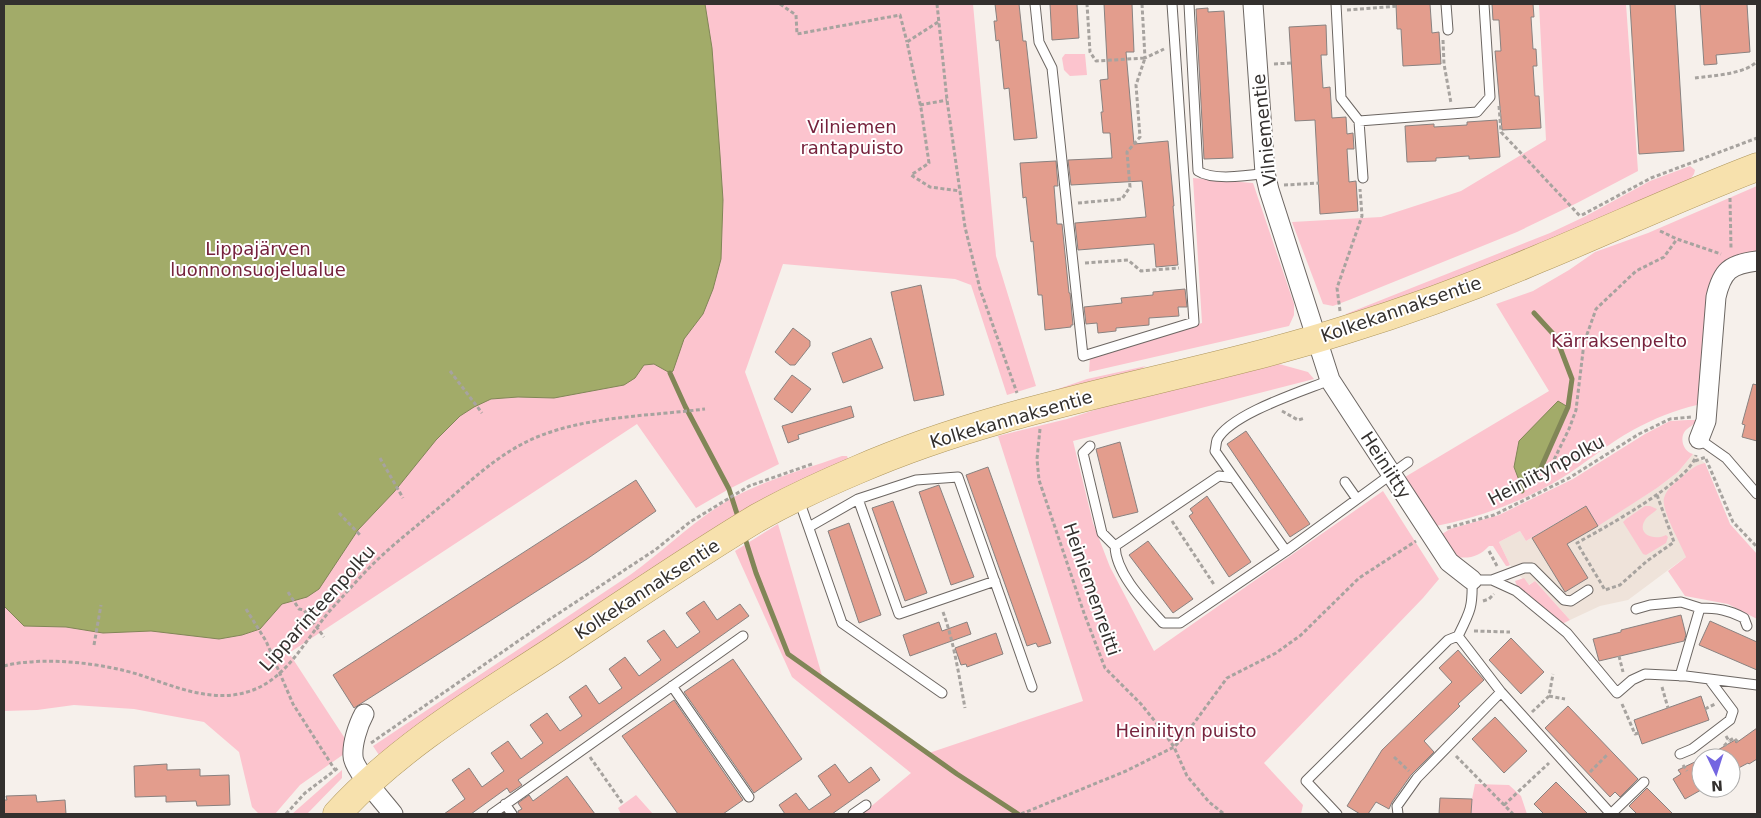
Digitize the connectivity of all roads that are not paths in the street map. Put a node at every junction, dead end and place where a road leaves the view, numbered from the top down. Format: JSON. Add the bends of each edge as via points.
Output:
{"nodes":[{"id":1,"x":1035,"y":4,"type":"edge"},
{"id":2,"x":1172,"y":4,"type":"edge"},
{"id":3,"x":1189,"y":4,"type":"edge"},
{"id":4,"x":1254,"y":4,"type":"edge"},
{"id":5,"x":1446,"y":4,"type":"edge"},
{"id":6,"x":1484,"y":4,"type":"edge"},
{"id":7,"x":1336,"y":7,"type":"edge"},
{"id":8,"x":1448,"y":28,"type":"road end"},
{"id":9,"x":1359,"y":121,"type":"junction"},
{"id":10,"x":1757,"y":167,"type":"edge"},
{"id":11,"x":1363,"y":178,"type":"road end"},
{"id":12,"x":1270,"y":179,"type":"junction"},
{"id":13,"x":1748,"y":263,"type":"edge"},
{"id":14,"x":1314,"y":330,"type":"junction"},
{"id":15,"x":1330,"y":380,"type":"junction"},
{"id":16,"x":1699,"y":439,"type":"joint"},
{"id":17,"x":1090,"y":446,"type":"dead end"},
{"id":18,"x":1408,"y":462,"type":"dead end"},
{"id":19,"x":1391,"y":474,"type":"junction"},
{"id":20,"x":1234,"y":478,"type":"junction"},
{"id":21,"x":1345,"y":482,"type":"dead end"},
{"id":22,"x":1757,"y":494,"type":"edge"},
{"id":23,"x":798,"y":498,"type":"junction"},
{"id":24,"x":858,"y":499,"type":"junction"},
{"id":25,"x":1356,"y":499,"type":"junction"},
{"id":26,"x":809,"y":526,"type":"junction"},
{"id":27,"x":1115,"y":546,"type":"junction"},
{"id":28,"x":1286,"y":551,"type":"junction"},
{"id":29,"x":1472,"y":580,"type":"junction"},
{"id":30,"x":1492,"y":580,"type":"junction"},
{"id":31,"x":994,"y":581,"type":"junction"},
{"id":32,"x":1588,"y":590,"type":"dead end"},
{"id":33,"x":1700,"y":608,"type":"junction"},
{"id":34,"x":1636,"y":609,"type":"dead end"},
{"id":35,"x":1747,"y":626,"type":"dead end"},
{"id":36,"x":1460,"y":633,"type":"junction"},
{"id":37,"x":743,"y":636,"type":"dead end"},
{"id":38,"x":1680,"y":676,"type":"junction"},
{"id":39,"x":1710,"y":679,"type":"junction"},
{"id":40,"x":1757,"y":685,"type":"edge"},
{"id":41,"x":672,"y":686,"type":"junction"},
{"id":42,"x":1032,"y":687,"type":"dead end"},
{"id":43,"x":1500,"y":692,"type":"junction"},
{"id":44,"x":942,"y":693,"type":"dead end"},
{"id":45,"x":364,"y":714,"type":"dead end"},
{"id":46,"x":1680,"y":754,"type":"dead end"},
{"id":47,"x":368,"y":782,"type":"junction"},
{"id":48,"x":1644,"y":782,"type":"dead end"},
{"id":49,"x":749,"y":797,"type":"dead end"},
{"id":50,"x":505,"y":804,"type":"junction"},
{"id":51,"x":866,"y":805,"type":"dead end"},
{"id":52,"x":337,"y":814,"type":"edge"},
{"id":53,"x":393,"y":814,"type":"edge"},
{"id":54,"x":492,"y":814,"type":"edge"},
{"id":55,"x":512,"y":814,"type":"edge"},
{"id":56,"x":853,"y":814,"type":"edge"},
{"id":57,"x":1337,"y":814,"type":"edge"},
{"id":58,"x":1398,"y":814,"type":"edge"},
{"id":59,"x":1609,"y":814,"type":"edge"}],
"edges":[{"from":1,"to":2,"type":"lane","via":[[1039,42],[1052,68],[1083,356],[1194,322]]},
{"from":3,"to":12,"type":"lane","via":[[1198,171],[1204,175]]},
{"from":4,"to":12,"type":"street","name":"Vilniementie"},
{"from":5,"to":8,"type":"lane"},
{"from":6,"to":9,"type":"lane","via":[[1490,97],[1477,112]]},
{"from":7,"to":9,"type":"lane","via":[[1341,98]]},
{"from":9,"to":11,"type":"lane"},
{"from":10,"to":14,"type":"main road","name":"Kolkekannaksentie","via":[[1420,305]]},
{"from":12,"to":14,"type":"street","name":"Vilniementie","via":[[1268,190]]},
{"from":13,"to":16,"type":"street","via":[[1722,276],[1719,286],[1706,416]]},
{"from":14,"to":15,"type":"street","name":"Heiniitty"},
{"from":14,"to":23,"type":"main road","name":"Kolkekannaksentie","via":[[1028,403],[858,469]]},
{"from":15,"to":19,"type":"street","name":"Heiniitty"},
{"from":15,"to":20,"type":"lane","via":[[1256,410],[1226,429],[1217,440],[1215,451]]},
{"from":16,"to":22,"type":"lane","via":[[1726,458]]},
{"from":17,"to":27,"type":"lane","via":[[1083,453],[1102,534]]},
{"from":18,"to":19,"type":"lane"},
{"from":19,"to":25,"type":"lane"},
{"from":19,"to":29,"type":"street","name":"Heiniitty","via":[[1449,562]]},
{"from":20,"to":27,"type":"lane","via":[[1219,476]]},
{"from":20,"to":28,"type":"lane"},
{"from":21,"to":25,"type":"lane"},
{"from":23,"to":26,"type":"lane"},
{"from":23,"to":47,"type":"main road","name":"Kolkekannaksentie","via":[[704,551],[438,728]]},
{"from":24,"to":26,"type":"lane"},
{"from":24,"to":31,"type":"lane","via":[[916,480],[958,477]]},
{"from":24,"to":31,"type":"lane","via":[[899,614]]},
{"from":25,"to":28,"type":"lane"},
{"from":26,"to":44,"type":"lane","via":[[842,623]]},
{"from":27,"to":28,"type":"lane","via":[[1115,557],[1135,592],[1163,623],[1180,623]]},
{"from":29,"to":30,"type":"lane"},
{"from":29,"to":36,"type":"lane","via":[[1473,602]]},
{"from":30,"to":32,"type":"lane","via":[[1532,568],[1564,600],[1571,601]]},
{"from":30,"to":38,"type":"lane","via":[[1516,591],[1567,633],[1617,693],[1645,674]]},
{"from":31,"to":42,"type":"lane"},
{"from":33,"to":34,"type":"lane","via":[[1681,602]]},
{"from":33,"to":35,"type":"lane","via":[[1733,612],[1744,618]]},
{"from":33,"to":38,"type":"lane"},
{"from":36,"to":43,"type":"lane"},
{"from":36,"to":57,"type":"lane","via":[[1448,640],[1306,781]]},
{"from":37,"to":41,"type":"lane"},
{"from":38,"to":39,"type":"lane"},
{"from":39,"to":40,"type":"lane"},
{"from":39,"to":46,"type":"lane","via":[[1733,711],[1730,720],[1692,749]]},
{"from":41,"to":49,"type":"lane"},
{"from":41,"to":50,"type":"lane"},
{"from":43,"to":58,"type":"lane","via":[[1417,778],[1397,806]]},
{"from":43,"to":59,"type":"lane"},
{"from":45,"to":47,"type":"street","via":[[352,756]]},
{"from":47,"to":52,"type":"main road","name":"Kolkekannaksentie"},
{"from":47,"to":53,"type":"street"},
{"from":48,"to":59,"type":"lane"},
{"from":50,"to":54,"type":"lane"},
{"from":50,"to":55,"type":"lane"},
{"from":51,"to":56,"type":"lane"}]}
